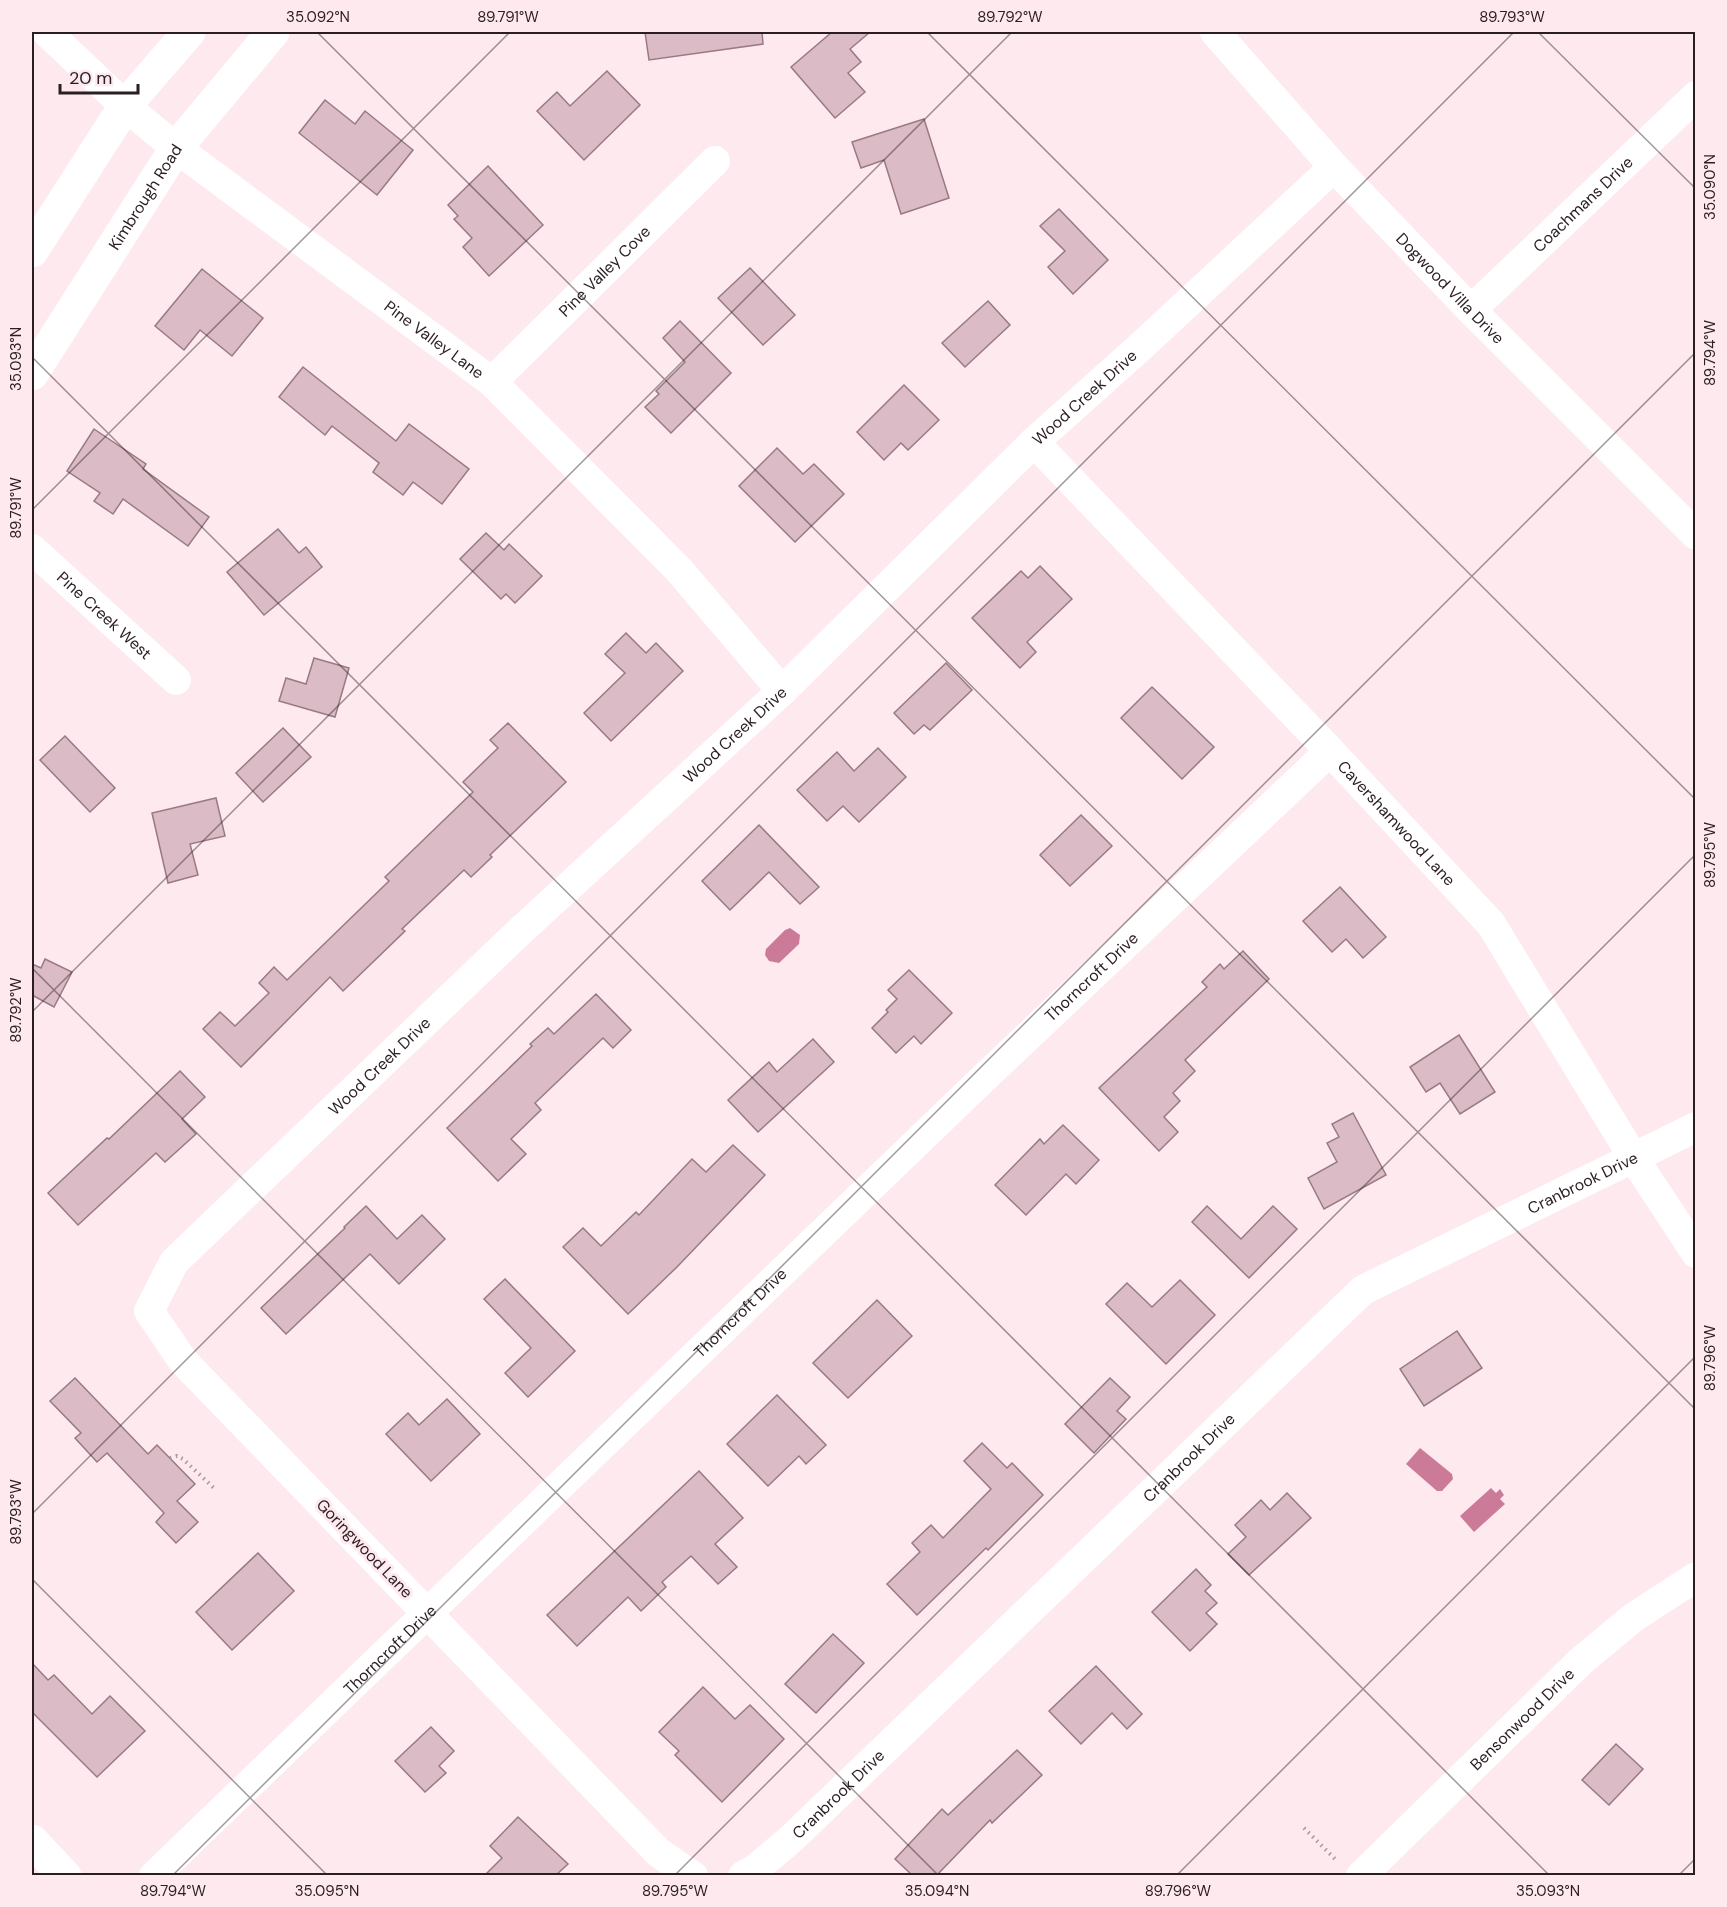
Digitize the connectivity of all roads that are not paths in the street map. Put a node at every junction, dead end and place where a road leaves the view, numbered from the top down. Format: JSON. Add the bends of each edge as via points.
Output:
{"nodes":[{"id":1,"x":47,"y":32,"type":"edge"},
{"id":2,"x":189,"y":32,"type":"edge"},
{"id":3,"x":273,"y":32,"type":"edge"},
{"id":4,"x":1215,"y":32,"type":"edge"},
{"id":5,"x":1695,"y":96,"type":"edge"},
{"id":6,"x":125,"y":106,"type":"junction"},
{"id":7,"x":176,"y":148,"type":"junction"},
{"id":8,"x":715,"y":160,"type":"dead end"},
{"id":9,"x":1334,"y":167,"type":"junction"},
{"id":10,"x":32,"y":251,"type":"edge"},
{"id":11,"x":1471,"y":310,"type":"junction"},
{"id":12,"x":32,"y":374,"type":"edge"},
{"id":13,"x":492,"y":382,"type":"junction"},
{"id":14,"x":1034,"y":442,"type":"junction"},
{"id":15,"x":1695,"y":535,"type":"edge"},
{"id":16,"x":32,"y":549,"type":"edge"},
{"id":17,"x":176,"y":680,"type":"dead end"},
{"id":18,"x":782,"y":691,"type":"junction"},
{"id":19,"x":1330,"y":751,"type":"junction"},
{"id":20,"x":1695,"y":1126,"type":"edge"},
{"id":21,"x":1633,"y":1157,"type":"junction"},
{"id":22,"x":1695,"y":1253,"type":"edge"},
{"id":23,"x":149,"y":1311,"type":"joint"},
{"id":24,"x":1695,"y":1577,"type":"edge"},
{"id":25,"x":428,"y":1612,"type":"junction"},
{"id":26,"x":32,"y":1841,"type":"edge"},
{"id":27,"x":1351,"y":1870,"type":"edge"},
{"id":28,"x":65,"y":1875,"type":"edge"},
{"id":29,"x":154,"y":1875,"type":"edge"},
{"id":30,"x":693,"y":1875,"type":"edge"},
{"id":31,"x":743,"y":1875,"type":"edge"}],
"edges":[{"from":1,"to":6,"type":"street","name":"Pine Valley Lane"},
{"from":2,"to":6,"type":"street"},
{"from":3,"to":7,"type":"street","name":"Kimbrough Road"},
{"from":4,"to":9,"type":"street","name":"Dogwood Villa Drive"},
{"from":5,"to":11,"type":"street","name":"Coachmans Drive"},
{"from":6,"to":7,"type":"street","name":"Pine Valley Lane"},
{"from":6,"to":10,"type":"street"},
{"from":7,"to":12,"type":"street","name":"Kimbrough Road"},
{"from":7,"to":13,"type":"street","name":"Pine Valley Lane"},
{"from":8,"to":13,"type":"street","name":"Pine Valley Cove"},
{"from":9,"to":11,"type":"street","name":"Dogwood Villa Drive"},
{"from":9,"to":14,"type":"street","name":"Wood Creek Drive"},
{"from":11,"to":15,"type":"street","name":"Dogwood Villa Drive"},
{"from":13,"to":18,"type":"street","name":"Pine Valley Lane","via":[[679,570]]},
{"from":14,"to":18,"type":"street","name":"Wood Creek Drive"},
{"from":14,"to":19,"type":"street","name":"Cavershamwood Lane"},
{"from":16,"to":17,"type":"street","name":"Pine Creek West"},
{"from":18,"to":23,"type":"street","name":"Wood Creek Drive","via":[[516,935],[183,1254],[174,1263]]},
{"from":19,"to":21,"type":"street","name":"Cavershamwood Lane","via":[[1491,924]]},
{"from":19,"to":25,"type":"street","name":"Thorncroft Drive","via":[[987,1074]]},
{"from":20,"to":21,"type":"street","name":"Cranbrook Drive"},
{"from":21,"to":22,"type":"street","name":"Cavershamwood Lane"},
{"from":21,"to":31,"type":"street","name":"Cranbrook Drive","via":[[1363,1290],[790,1840]]},
{"from":23,"to":25,"type":"street","name":"Goringwood Lane","via":[[183,1361]]},
{"from":24,"to":27,"type":"street","name":"Bensonwood Drive","via":[[1634,1617],[1581,1661]]},
{"from":25,"to":29,"type":"street","name":"Thorncroft Drive"},
{"from":25,"to":30,"type":"street","name":"Goringwood Lane","via":[[659,1853]]},
{"from":26,"to":28,"type":"street"}]}
